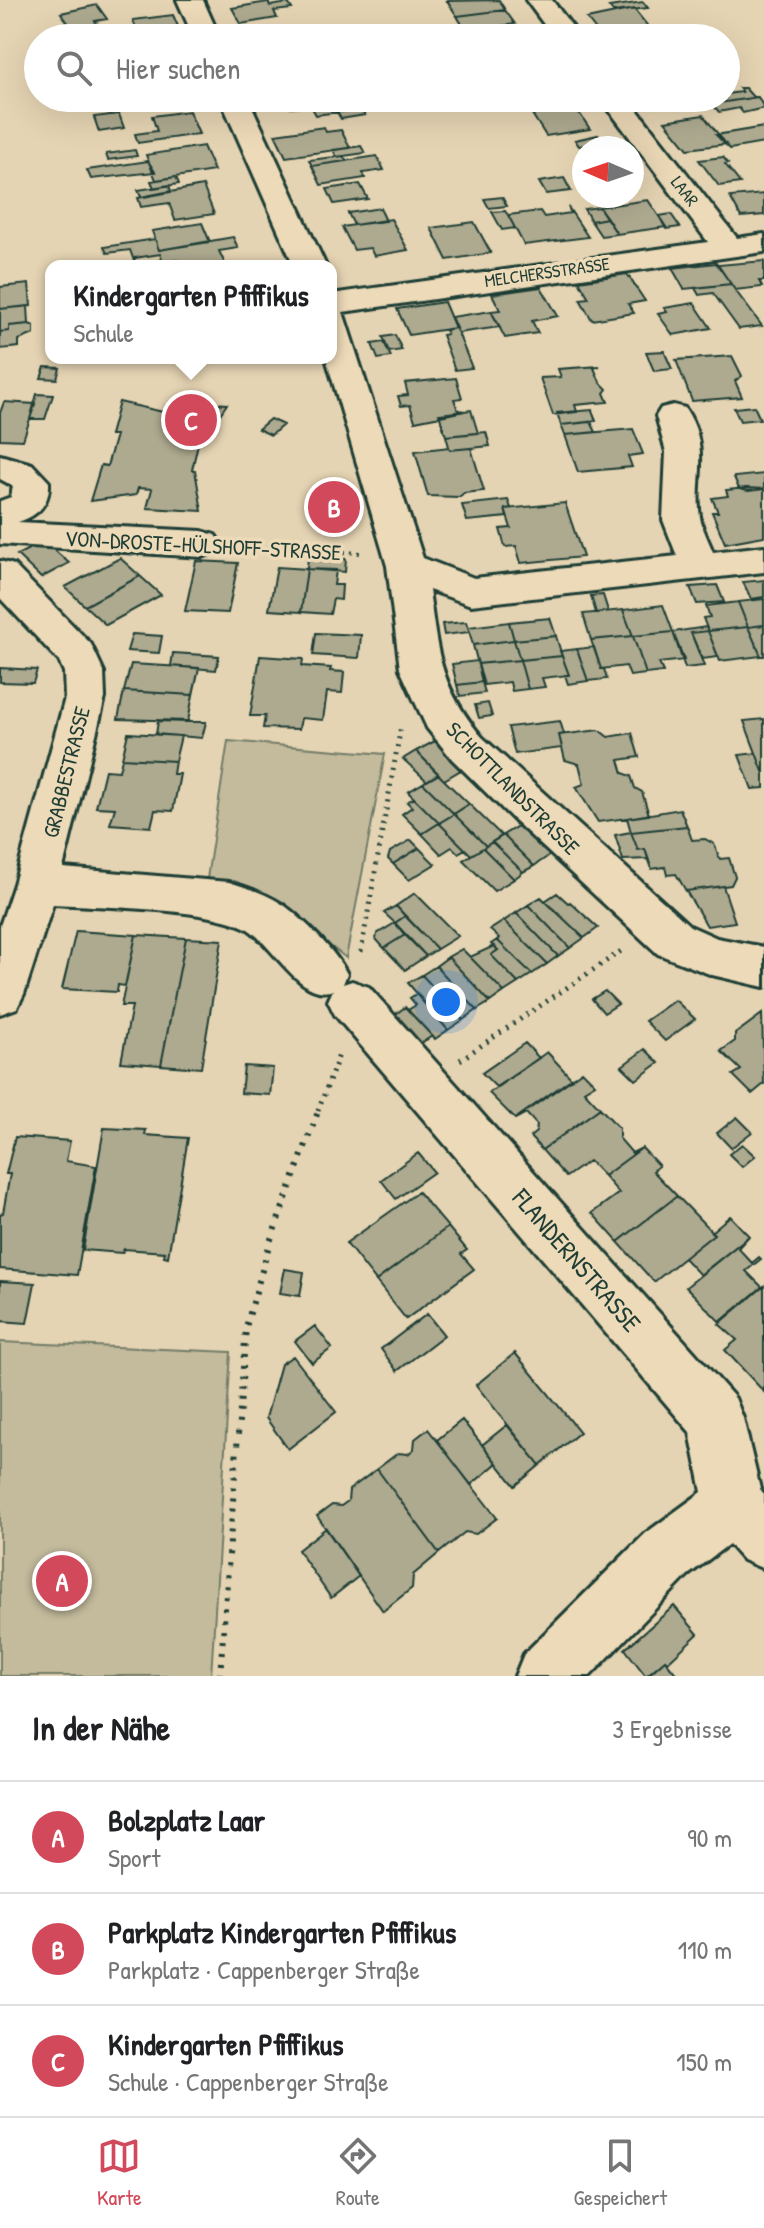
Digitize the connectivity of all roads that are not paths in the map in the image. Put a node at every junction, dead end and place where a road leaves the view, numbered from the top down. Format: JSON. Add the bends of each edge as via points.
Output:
{"nodes":[{"id":1,"x":190,"y":0,"type":"edge"},
{"id":2,"x":539,"y":0,"type":"edge"},
{"id":3,"x":201,"y":24,"type":"edge"},
{"id":4,"x":557,"y":24,"type":"edge"},
{"id":5,"x":240,"y":112,"type":"edge"},
{"id":6,"x":625,"y":112,"type":"edge"},
{"id":7,"x":764,"y":243,"type":"edge"},
{"id":8,"x":727,"y":246,"type":"junction"},
{"id":9,"x":307,"y":260,"type":"edge"},
{"id":10,"x":337,"y":303,"type":"edge"},
{"id":11,"x":337,"y":338,"type":"edge"},
{"id":12,"x":673,"y":416,"type":"dead end"},
{"id":13,"x":0,"y":467,"type":"edge"},
{"id":14,"x":0,"y":513,"type":"edge"},
{"id":15,"x":0,"y":527,"type":"edge"},
{"id":16,"x":202,"y":544,"type":"road end"},
{"id":17,"x":764,"y":559,"type":"edge"},
{"id":18,"x":699,"y":565,"type":"junction"},
{"id":19,"x":406,"y":566,"type":"junction"},
{"id":20,"x":0,"y":574,"type":"edge"},
{"id":21,"x":37,"y":884,"type":"junction"},
{"id":22,"x":764,"y":967,"type":"edge"},
{"id":23,"x":0,"y":994,"type":"edge"},
{"id":24,"x":749,"y":1521,"type":"edge"},
{"id":25,"x":546,"y":1676,"type":"edge"}],
"edges":[{"from":1,"to":3,"type":"street"},
{"from":2,"to":4,"type":"street"},
{"from":5,"to":9,"type":"street"},
{"from":6,"to":8,"type":"street","name":"LAAR"},
{"from":7,"to":8,"type":"street","name":"MELCHERSSTRASSE"},
{"from":8,"to":10,"type":"street","name":"MELCHERSSTRASSE"},
{"from":11,"to":19,"type":"street","name":"SCHOTTLANDSTRASSE"},
{"from":12,"to":18,"type":"street","via":[[684,452],[682,520]]},
{"from":13,"to":14,"type":"street","via":[[19,472],[31,482],[32,493],[27,505]]},
{"from":15,"to":16,"type":"street","name":"VON-DROSTE-HÜLSHOFF-STRASSE","via":[[8,534]]},
{"from":17,"to":18,"type":"street"},
{"from":18,"to":19,"type":"street","via":[[471,592]]},
{"from":19,"to":22,"type":"street","name":"SCHOTTLANDSTRASSE","via":[[420,669],[442,717],[467,748],[659,928],[688,948]]},
{"from":20,"to":21,"type":"street","name":"GRABBESTRASSE","via":[[77,654],[84,672],[85,698]]},
{"from":21,"to":23,"type":"street","name":"GRABBESTRASSE"},
{"from":21,"to":24,"type":"street","name":"FLANDERNSTRASSE","via":[[229,900],[266,917],[427,1087],[715,1418]]},
{"from":24,"to":25,"type":"street","via":[[667,1554]]}]}
